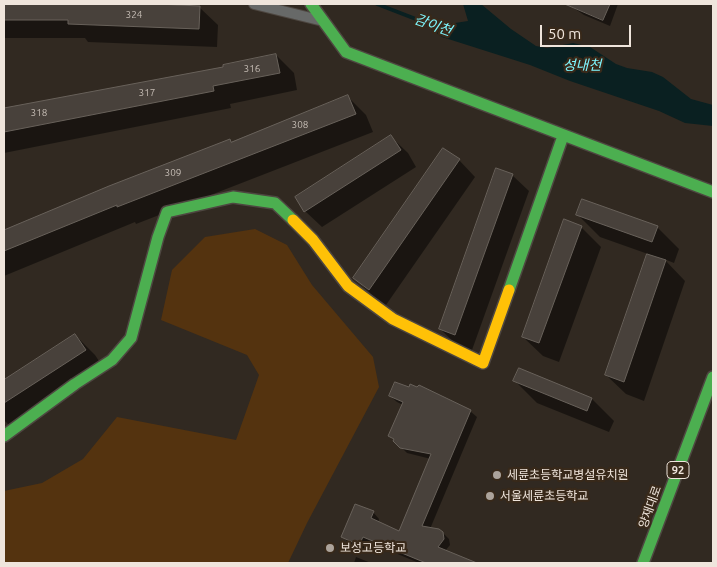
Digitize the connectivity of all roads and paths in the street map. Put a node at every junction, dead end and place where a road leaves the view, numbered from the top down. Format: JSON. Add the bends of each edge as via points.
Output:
{"nodes":[{"id":1,"x":254,"y":4,"type":"edge"},
{"id":2,"x":311,"y":4,"type":"edge"},
{"id":3,"x":323,"y":21,"type":"junction"},
{"id":4,"x":563,"y":136,"type":"junction"},
{"id":5,"x":713,"y":192,"type":"edge"},
{"id":6,"x":713,"y":376,"type":"edge"},
{"id":7,"x":4,"y":436,"type":"edge"},
{"id":8,"x":644,"y":563,"type":"edge"}],
"edges":[{"from":1,"to":3,"type":"street"},
{"from":2,"to":3,"type":"street"},
{"from":3,"to":4,"type":"street","via":[[346,52]]},
{"from":4,"to":5,"type":"street"},
{"from":4,"to":7,"type":"street","via":[[483,363],[393,319],[348,286],[313,240],[274,203],[233,197],[167,212],[132,338],[112,360]]},
{"from":6,"to":8,"type":"street","name":"양재대로","number":"92"}]}
